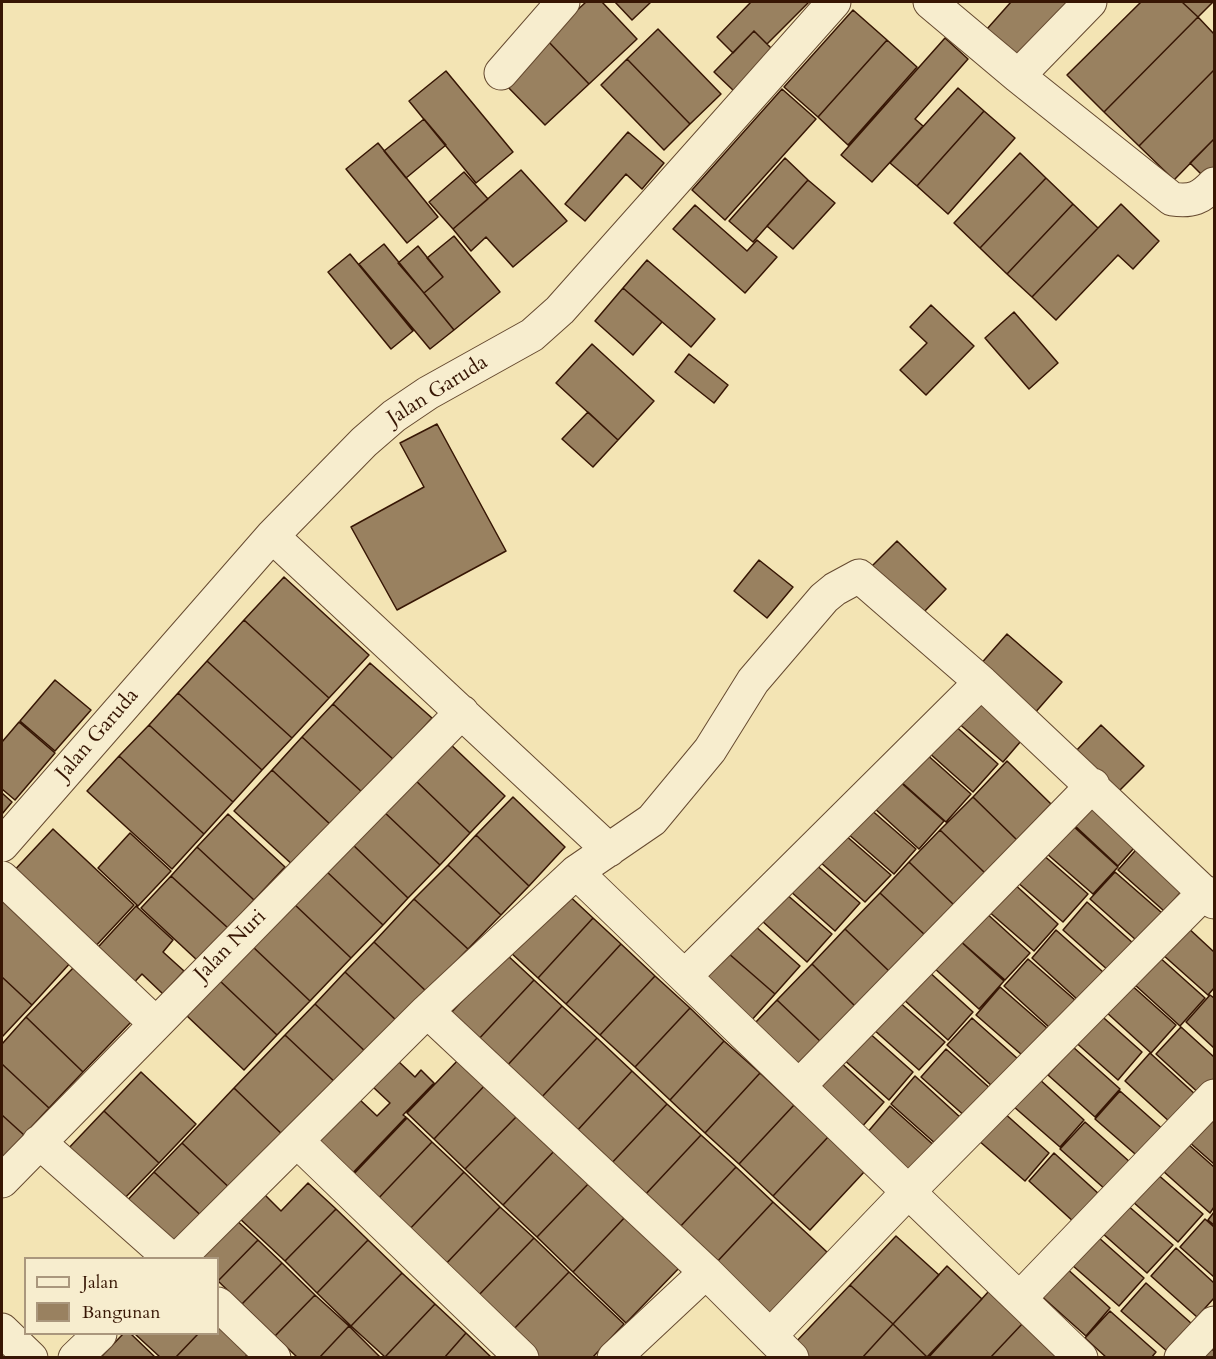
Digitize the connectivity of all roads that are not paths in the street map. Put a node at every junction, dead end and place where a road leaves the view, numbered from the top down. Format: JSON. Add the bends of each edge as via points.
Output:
{"nodes":[{"id":1,"x":563,"y":2,"type":"edge"},
{"id":2,"x":834,"y":2,"type":"edge"},
{"id":3,"x":930,"y":2,"type":"edge"},
{"id":4,"x":1090,"y":2,"type":"edge"},
{"id":5,"x":501,"y":73,"type":"dead end"},
{"id":6,"x":1018,"y":76,"type":"junction"},
{"id":7,"x":1215,"y":184,"type":"edge"},
{"id":8,"x":272,"y":536,"type":"junction"},
{"id":9,"x":981,"y":682,"type":"junction"},
{"id":10,"x":462,"y":712,"type":"junction"},
{"id":11,"x":1093,"y":785,"type":"junction"},
{"id":12,"x":2,"y":845,"type":"edge"},
{"id":13,"x":609,"y":850,"type":"junction"},
{"id":14,"x":576,"y":872,"type":"junction"},
{"id":15,"x":2,"y":878,"type":"edge"},
{"id":16,"x":1210,"y":897,"type":"edge"},
{"id":17,"x":685,"y":976,"type":"junction"},
{"id":18,"x":427,"y":1011,"type":"junction"},
{"id":19,"x":155,"y":1023,"type":"junction"},
{"id":20,"x":799,"y":1086,"type":"junction"},
{"id":21,"x":1215,"y":1096,"type":"edge"},
{"id":22,"x":297,"y":1140,"type":"junction"},
{"id":23,"x":39,"y":1142,"type":"junction"},
{"id":24,"x":2,"y":1182,"type":"edge"},
{"id":25,"x":909,"y":1191,"type":"junction"},
{"id":26,"x":169,"y":1257,"type":"edge"},
{"id":27,"x":180,"y":1257,"type":"edge"},
{"id":28,"x":706,"y":1272,"type":"junction"},
{"id":29,"x":1020,"y":1298,"type":"junction"},
{"id":30,"x":219,"y":1305,"type":"edge"},
{"id":31,"x":1215,"y":1323,"type":"edge"},
{"id":32,"x":2,"y":1330,"type":"edge"},
{"id":33,"x":99,"y":1335,"type":"edge"},
{"id":34,"x":781,"y":1347,"type":"edge"},
{"id":35,"x":31,"y":1358,"type":"edge"},
{"id":36,"x":75,"y":1358,"type":"edge"},
{"id":37,"x":274,"y":1358,"type":"edge"},
{"id":38,"x":522,"y":1358,"type":"edge"},
{"id":39,"x":614,"y":1358,"type":"edge"},
{"id":40,"x":1081,"y":1358,"type":"edge"},
{"id":41,"x":1181,"y":1358,"type":"edge"}],
"edges":[{"from":1,"to":5,"type":"street"},
{"from":2,"to":8,"type":"street","name":"Jalan Garuda","via":[[560,310],[532,335],[394,416]]},
{"from":3,"to":6,"type":"street"},
{"from":4,"to":6,"type":"street"},
{"from":6,"to":7,"type":"street","via":[[1172,199],[1201,198]]},
{"from":8,"to":10,"type":"street"},
{"from":8,"to":12,"type":"street","name":"Jalan Garuda"},
{"from":9,"to":11,"type":"street"},
{"from":9,"to":13,"type":"street","via":[[859,576],[824,597],[753,681],[710,750],[652,820]]},
{"from":9,"to":17,"type":"street"},
{"from":10,"to":13,"type":"street"},
{"from":10,"to":19,"type":"street","name":"Jalan Nuri"},
{"from":11,"to":16,"type":"street"},
{"from":11,"to":20,"type":"street"},
{"from":13,"to":14,"type":"street"},
{"from":14,"to":17,"type":"street"},
{"from":14,"to":18,"type":"street"},
{"from":15,"to":19,"type":"street"},
{"from":16,"to":25,"type":"street"},
{"from":17,"to":20,"type":"street"},
{"from":18,"to":22,"type":"street"},
{"from":18,"to":28,"type":"street"},
{"from":19,"to":23,"type":"street","name":"Jalan Nuri"},
{"from":20,"to":25,"type":"street"},
{"from":21,"to":29,"type":"street"},
{"from":22,"to":27,"type":"street"},
{"from":22,"to":38,"type":"street"},
{"from":23,"to":24,"type":"street","name":"Jalan Nuri"},
{"from":23,"to":26,"type":"street"},
{"from":25,"to":29,"type":"street"},
{"from":25,"to":34,"type":"street"},
{"from":28,"to":34,"type":"street"},
{"from":28,"to":39,"type":"street"},
{"from":29,"to":40,"type":"street"},
{"from":30,"to":37,"type":"street"},
{"from":31,"to":41,"type":"street"},
{"from":32,"to":35,"type":"street"},
{"from":33,"to":36,"type":"street"}]}
